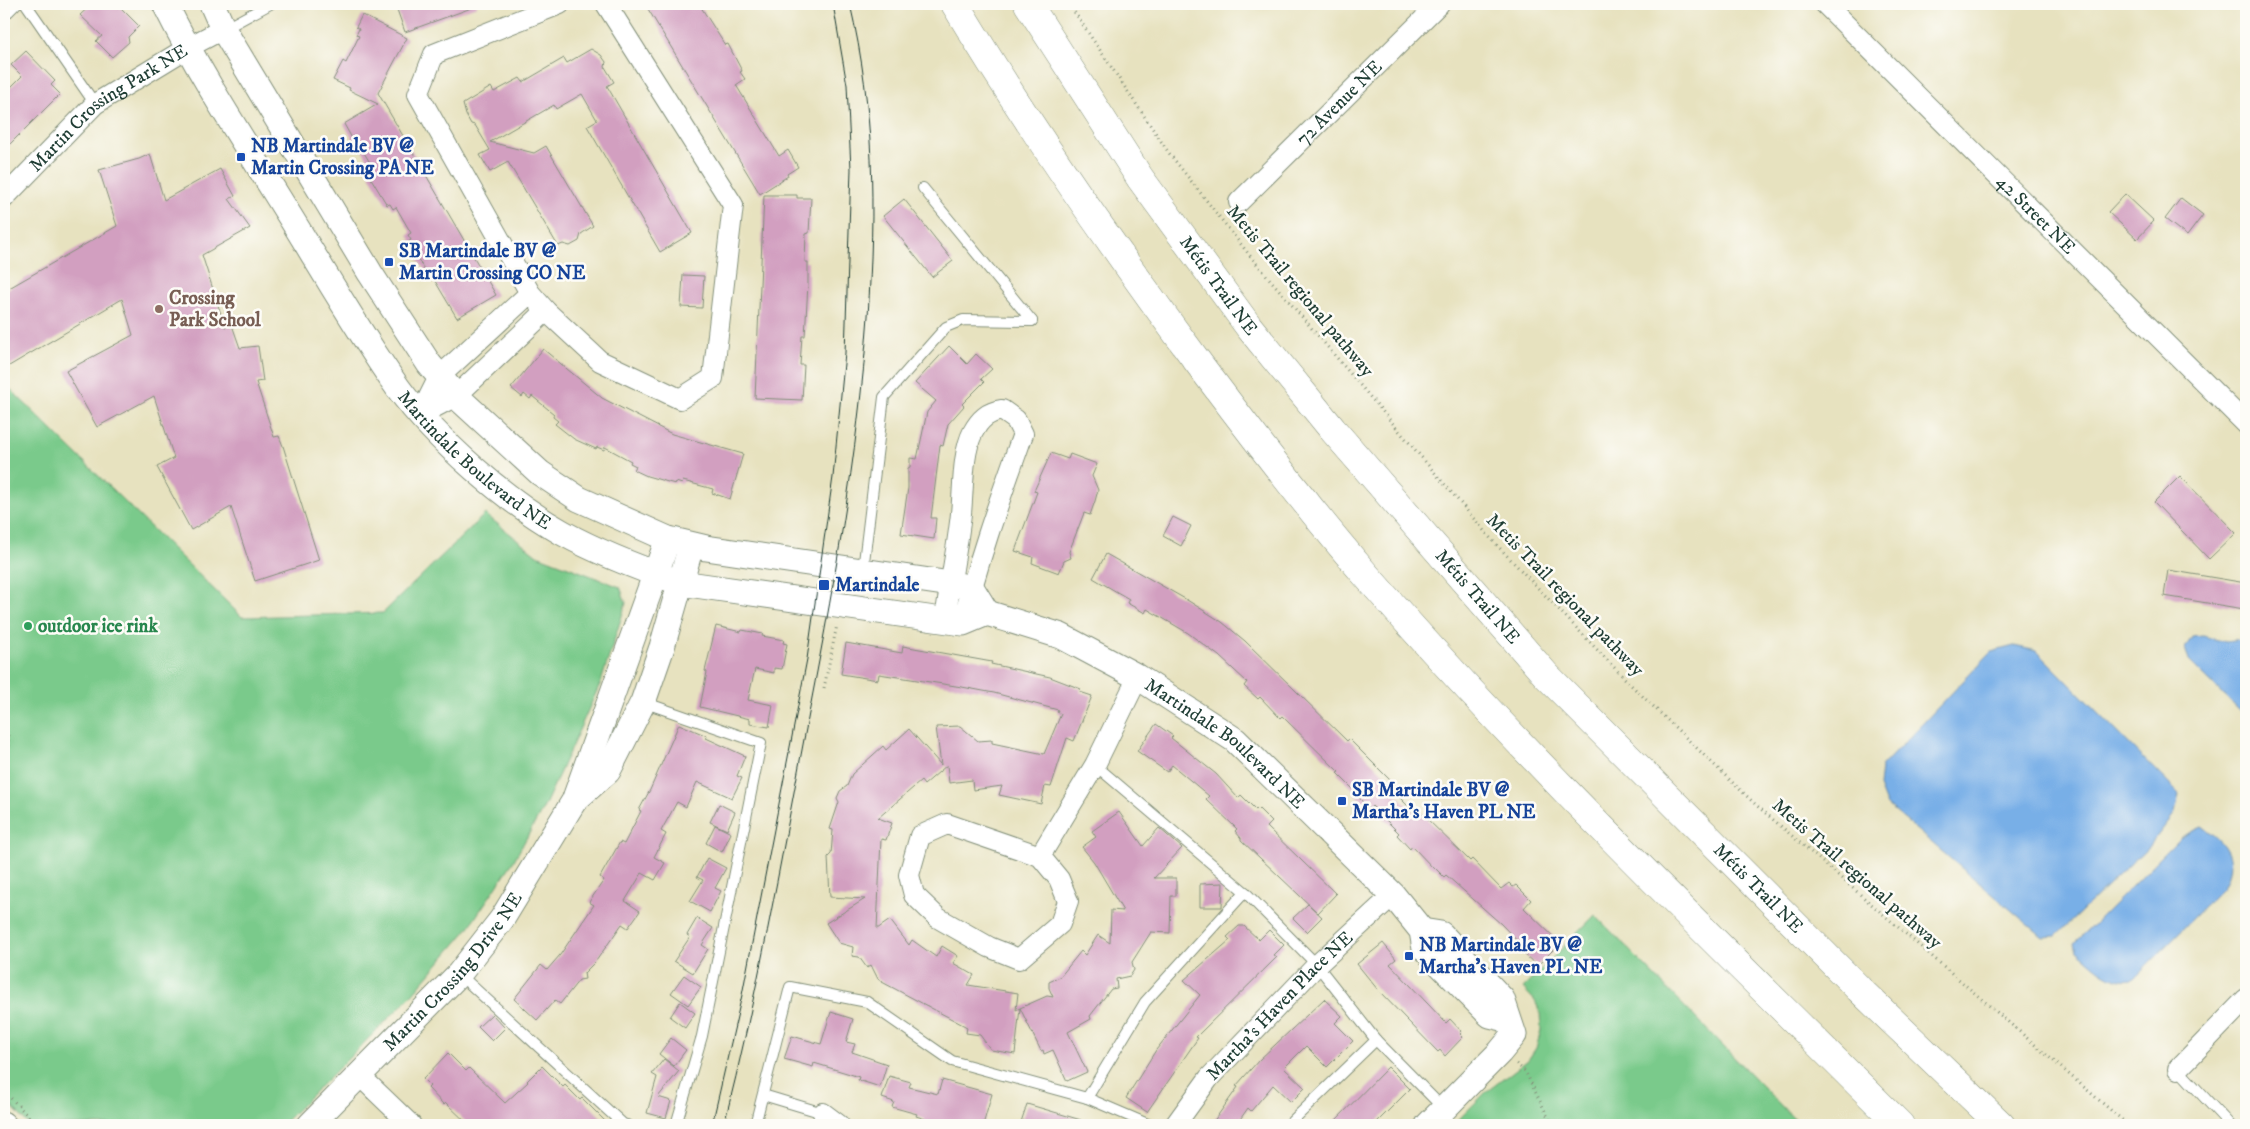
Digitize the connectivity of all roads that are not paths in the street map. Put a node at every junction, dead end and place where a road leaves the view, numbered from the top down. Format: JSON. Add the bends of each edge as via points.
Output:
{"nodes":[{"id":1,"x":16,"y":4,"type":"edge"},
{"id":2,"x":26,"y":4,"type":"edge"},
{"id":3,"x":166,"y":4,"type":"edge"},
{"id":4,"x":212,"y":4,"type":"edge"},
{"id":5,"x":270,"y":4,"type":"edge"},
{"id":6,"x":560,"y":4,"type":"edge"},
{"id":7,"x":606,"y":4,"type":"edge"},
{"id":8,"x":955,"y":4,"type":"edge"},
{"id":9,"x":1028,"y":4,"type":"edge"},
{"id":10,"x":1439,"y":4,"type":"edge"},
{"id":11,"x":1825,"y":4,"type":"edge"},
{"id":12,"x":4,"y":16,"type":"edge"},
{"id":13,"x":223,"y":30,"type":"junction"},
{"id":14,"x":187,"y":48,"type":"junction"},
{"id":15,"x":95,"y":104,"type":"junction"},
{"id":16,"x":923,"y":188,"type":"dead end"},
{"id":17,"x":4,"y":198,"type":"edge"},
{"id":18,"x":1239,"y":202,"type":"dead end"},
{"id":19,"x":530,"y":293,"type":"junction"},
{"id":20,"x":546,"y":311,"type":"junction"},
{"id":21,"x":439,"y":377,"type":"junction"},
{"id":22,"x":456,"y":396,"type":"junction"},
{"id":23,"x":420,"y":415,"type":"junction"},
{"id":24,"x":2246,"y":424,"type":"edge"},
{"id":25,"x":679,"y":543,"type":"junction"},
{"id":26,"x":863,"y":571,"type":"junction"},
{"id":27,"x":656,"y":574,"type":"junction"},
{"id":28,"x":681,"y":583,"type":"junction"},
{"id":29,"x":960,"y":586,"type":"junction"},
{"id":30,"x":987,"y":613,"type":"junction"},
{"id":31,"x":954,"y":622,"type":"junction"},
{"id":32,"x":1138,"y":677,"type":"junction"},
{"id":33,"x":643,"y":702,"type":"junction"},
{"id":34,"x":1095,"y":765,"type":"junction"},
{"id":35,"x":574,"y":801,"type":"junction"},
{"id":36,"x":1040,"y":856,"type":"junction"},
{"id":37,"x":1246,"y":892,"type":"junction"},
{"id":38,"x":1393,"y":895,"type":"junction"},
{"id":39,"x":1317,"y":966,"type":"junction"},
{"id":40,"x":459,"y":974,"type":"junction"},
{"id":41,"x":2246,"y":999,"type":"edge"},
{"id":42,"x":1376,"y":1040,"type":"junction"},
{"id":43,"x":2178,"y":1069,"type":"joint"},
{"id":44,"x":359,"y":1075,"type":"junction"},
{"id":45,"x":763,"y":1095,"type":"junction"},
{"id":46,"x":1087,"y":1098,"type":"junction"},
{"id":47,"x":1436,"y":1117,"type":"edge"},
{"id":48,"x":831,"y":1119,"type":"edge"},
{"id":49,"x":4,"y":1122,"type":"edge"},
{"id":50,"x":6,"y":1125,"type":"edge"},
{"id":51,"x":310,"y":1125,"type":"edge"},
{"id":52,"x":411,"y":1125,"type":"edge"},
{"id":53,"x":627,"y":1125,"type":"edge"},
{"id":54,"x":676,"y":1125,"type":"edge"},
{"id":55,"x":755,"y":1125,"type":"edge"},
{"id":56,"x":1150,"y":1125,"type":"edge"},
{"id":57,"x":1175,"y":1125,"type":"edge"},
{"id":58,"x":1288,"y":1125,"type":"edge"},
{"id":59,"x":1900,"y":1125,"type":"edge"},
{"id":60,"x":2001,"y":1125,"type":"edge"},
{"id":61,"x":2230,"y":1125,"type":"edge"}],
"edges":[{"from":1,"to":12,"type":"lane"},
{"from":2,"to":15,"type":"lane"},
{"from":3,"to":14,"type":"street","name":"Martindale Boulevard NE"},
{"from":4,"to":13,"type":"street","name":"Martindale Boulevard NE"},
{"from":5,"to":13,"type":"lane"},
{"from":6,"to":19,"type":"street","via":[[434,54],[418,94]]},
{"from":7,"to":20,"type":"street","via":[[733,205],[713,378],[680,399],[600,361]]},
{"from":8,"to":59,"type":"main road","via":[[1055,163],[1146,292],[1240,418],[1364,572],[1492,714]]},
{"from":9,"to":60,"type":"main road","name":"Métis Trail NE","via":[[1145,186],[1248,327],[1333,430],[1546,675],[1859,989]]},
{"from":10,"to":18,"type":"street","name":"72 Avenue NE"},
{"from":11,"to":24,"type":"street","name":"42 Street NE"},
{"from":13,"to":14,"type":"street","name":"Martin Crossing Park NE"},
{"from":13,"to":21,"type":"street","name":"Martindale Boulevard NE","via":[[370,273]]},
{"from":14,"to":15,"type":"street","name":"Martin Crossing Park NE"},
{"from":14,"to":23,"type":"street","name":"Martindale Boulevard NE","via":[[337,293],[398,388]]},
{"from":15,"to":17,"type":"street","name":"Martin Crossing Park NE"},
{"from":16,"to":26,"type":"lane","via":[[1032,321],[963,320],[946,328],[884,397]]},
{"from":19,"to":20,"type":"street"},
{"from":19,"to":21,"type":"street"},
{"from":20,"to":22,"type":"street"},
{"from":21,"to":22,"type":"street","name":"Martindale Boulevard NE"},
{"from":21,"to":23,"type":"street"},
{"from":22,"to":23,"type":"street"},
{"from":22,"to":25,"type":"street","name":"Martindale Boulevard NE","via":[[540,473],[579,499]]},
{"from":23,"to":27,"type":"street","name":"Martindale Boulevard NE","via":[[475,470],[563,533]]},
{"from":25,"to":26,"type":"street","name":"Martindale Boulevard NE"},
{"from":25,"to":27,"type":"street","name":"Martin Crossing Drive NE"},
{"from":25,"to":28,"type":"street","name":"Martin Crossing Drive NE"},
{"from":26,"to":29,"type":"street","name":"Martindale Boulevard NE"},
{"from":27,"to":28,"type":"street","name":"Martindale Boulevard NE"},
{"from":27,"to":35,"type":"street","name":"Martin Crossing Drive NE"},
{"from":28,"to":31,"type":"street","name":"Martindale Boulevard NE"},
{"from":28,"to":33,"type":"street","name":"Martin Crossing Drive NE"},
{"from":29,"to":29,"type":"street","via":[[1023,434],[1016,420],[1002,410],[987,414],[973,432],[968,448],[960,522]]},
{"from":29,"to":30,"type":"street"},
{"from":29,"to":31,"type":"street"},
{"from":30,"to":31,"type":"street"},
{"from":30,"to":32,"type":"street","name":"Martindale Boulevard NE","via":[[1061,636]]},
{"from":32,"to":34,"type":"street"},
{"from":32,"to":38,"type":"street","name":"Martindale Boulevard NE","via":[[1235,740]]},
{"from":33,"to":35,"type":"street","name":"Martin Crossing Drive NE","via":[[608,770]]},
{"from":33,"to":54,"type":"lane","via":[[761,743],[702,1036]]},
{"from":34,"to":36,"type":"street"},
{"from":34,"to":37,"type":"lane"},
{"from":35,"to":40,"type":"street","name":"Martin Crossing Drive NE","via":[[502,919]]},
{"from":36,"to":36,"type":"street","via":[[1060,879],[1068,901],[1060,924],[1019,959],[989,947],[938,918],[914,895],[909,876],[920,836],[947,824]]},
{"from":37,"to":39,"type":"lane"},
{"from":37,"to":46,"type":"lane","via":[[1145,1002]]},
{"from":38,"to":39,"type":"street","name":"Martha's Haven Place NE"},
{"from":38,"to":47,"type":"street","name":"Martindale Boulevard NE","via":[[1422,931],[1441,934],[1502,999],[1514,1035]]},
{"from":39,"to":42,"type":"lane"},
{"from":39,"to":57,"type":"street","name":"Martha's Haven Place NE","via":[[1209,1078]]},
{"from":40,"to":44,"type":"street","name":"Martin Crossing Drive NE"},
{"from":40,"to":53,"type":"lane"},
{"from":41,"to":43,"type":"street"},
{"from":42,"to":47,"type":"lane"},
{"from":42,"to":58,"type":"lane"},
{"from":43,"to":61,"type":"lane"},
{"from":44,"to":51,"type":"street","name":"Martin Crossing Drive NE"},
{"from":44,"to":52,"type":"street"},
{"from":45,"to":46,"type":"lane","via":[[790,987],[867,1002],[952,1061]]},
{"from":45,"to":48,"type":"lane"},
{"from":45,"to":55,"type":"lane"},
{"from":46,"to":56,"type":"lane"},
{"from":49,"to":50,"type":"street"}]}
